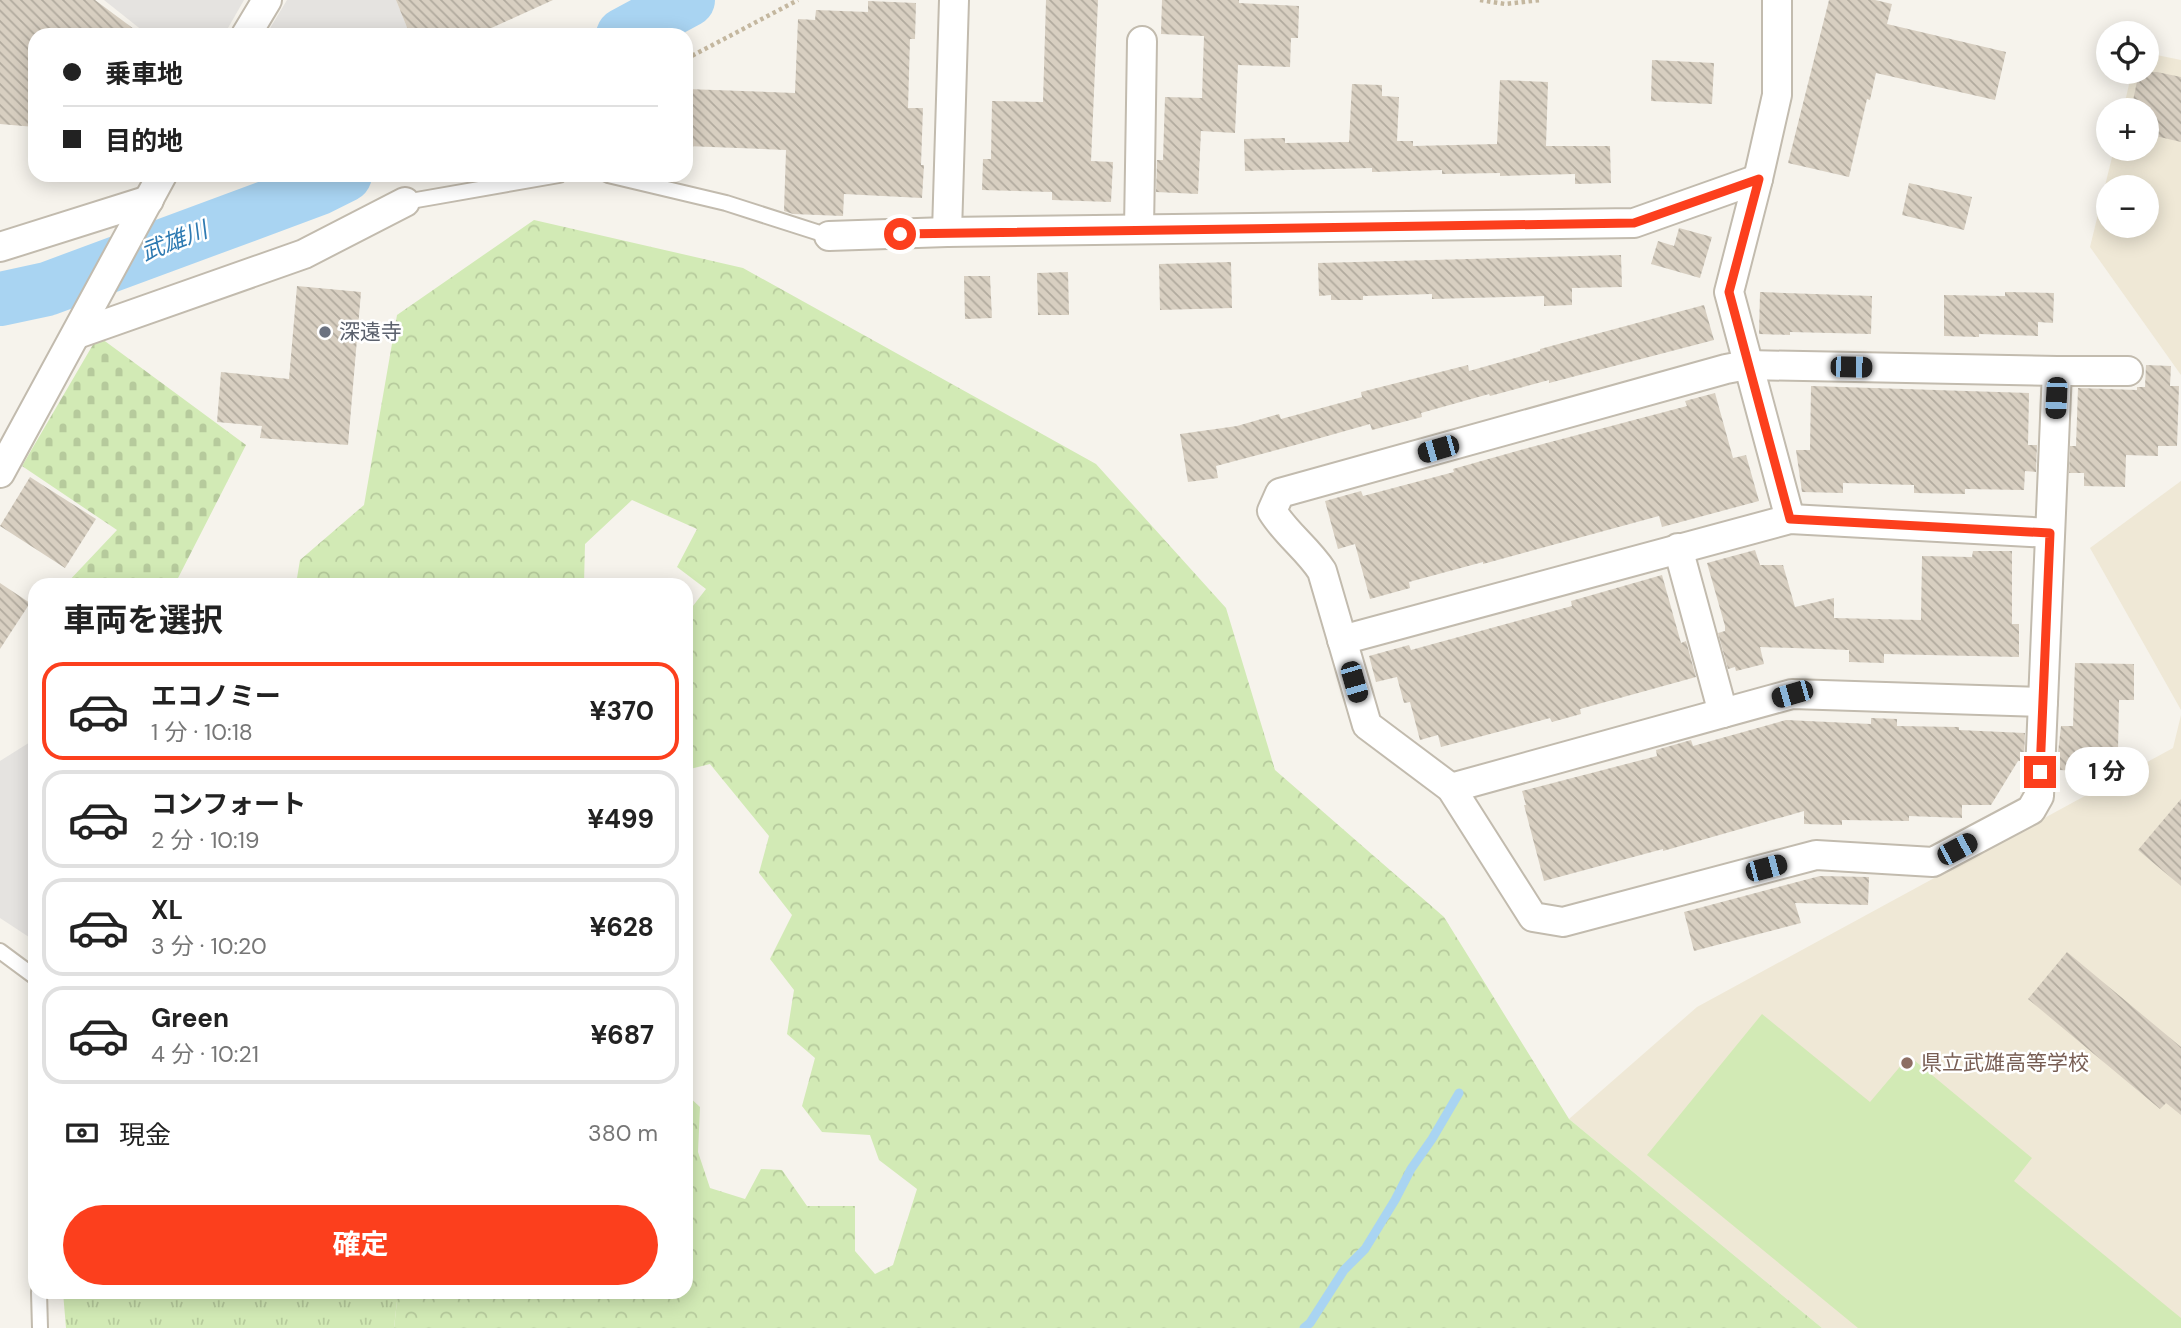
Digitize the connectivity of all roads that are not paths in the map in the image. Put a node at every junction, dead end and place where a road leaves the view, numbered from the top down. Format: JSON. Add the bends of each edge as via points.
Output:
{"nodes":[{"id":1,"x":267,"y":0,"type":"edge"},
{"id":2,"x":954,"y":0,"type":"edge"},
{"id":3,"x":1777,"y":0,"type":"edge"},
{"id":4,"x":250,"y":28,"type":"edge"},
{"id":5,"x":1142,"y":41,"type":"dead end"},
{"id":6,"x":1759,"y":179,"type":"junction"},
{"id":7,"x":158,"y":182,"type":"edge"},
{"id":8,"x":519,"y":182,"type":"edge"},
{"id":9,"x":638,"y":182,"type":"edge"},
{"id":10,"x":149,"y":200,"type":"junction"},
{"id":11,"x":405,"y":202,"type":"joint"},
{"id":12,"x":1139,"y":229,"type":"junction"},
{"id":13,"x":947,"y":232,"type":"junction"},
{"id":14,"x":829,"y":236,"type":"joint"},
{"id":15,"x":0,"y":247,"type":"edge"},
{"id":16,"x":83,"y":323,"type":"junction"},
{"id":17,"x":1747,"y":365,"type":"junction"},
{"id":18,"x":2057,"y":371,"type":"junction"},
{"id":19,"x":2128,"y":371,"type":"dead end"},
{"id":20,"x":0,"y":473,"type":"edge"},
{"id":21,"x":1790,"y":519,"type":"junction"},
{"id":22,"x":2050,"y":533,"type":"junction"},
{"id":23,"x":1678,"y":548,"type":"junction"},
{"id":24,"x":1342,"y":640,"type":"junction"},
{"id":25,"x":2043,"y":702,"type":"junction"},
{"id":26,"x":1723,"y":713,"type":"junction"},
{"id":27,"x":1451,"y":788,"type":"junction"},
{"id":28,"x":0,"y":951,"type":"edge"},
{"id":29,"x":28,"y":972,"type":"edge"},
{"id":30,"x":39,"y":1299,"type":"edge"},
{"id":31,"x":40,"y":1328,"type":"edge"}],
"edges":[{"from":1,"to":4,"type":"street"},
{"from":2,"to":13,"type":"street"},
{"from":3,"to":6,"type":"street","via":[[1777,95]]},
{"from":5,"to":12,"type":"street"},
{"from":6,"to":12,"type":"street","via":[[1634,223]]},
{"from":6,"to":17,"type":"street","via":[[1729,292]]},
{"from":7,"to":10,"type":"street"},
{"from":8,"to":11,"type":"lane"},
{"from":9,"to":14,"type":"lane","via":[[726,203]]},
{"from":10,"to":15,"type":"street"},
{"from":10,"to":16,"type":"street"},
{"from":11,"to":16,"type":"street","via":[[304,254]]},
{"from":12,"to":13,"type":"street"},
{"from":13,"to":14,"type":"street"},
{"from":16,"to":20,"type":"street"},
{"from":17,"to":18,"type":"street"},
{"from":17,"to":21,"type":"street"},
{"from":17,"to":24,"type":"street","via":[[1280,493],[1272,511],[1322,571]]},
{"from":18,"to":19,"type":"street"},
{"from":18,"to":22,"type":"street"},
{"from":21,"to":22,"type":"street"},
{"from":21,"to":23,"type":"street"},
{"from":22,"to":25,"type":"street"},
{"from":23,"to":24,"type":"street"},
{"from":23,"to":26,"type":"street"},
{"from":24,"to":27,"type":"street","via":[[1367,725]]},
{"from":25,"to":26,"type":"street","via":[[1792,694]]},
{"from":25,"to":27,"type":"street","via":[[2039,796],[2031,810],[1933,862],[1816,855],[1563,922],[1533,917]]},
{"from":26,"to":27,"type":"street"},
{"from":28,"to":29,"type":"lane"},
{"from":30,"to":31,"type":"lane"}]}
